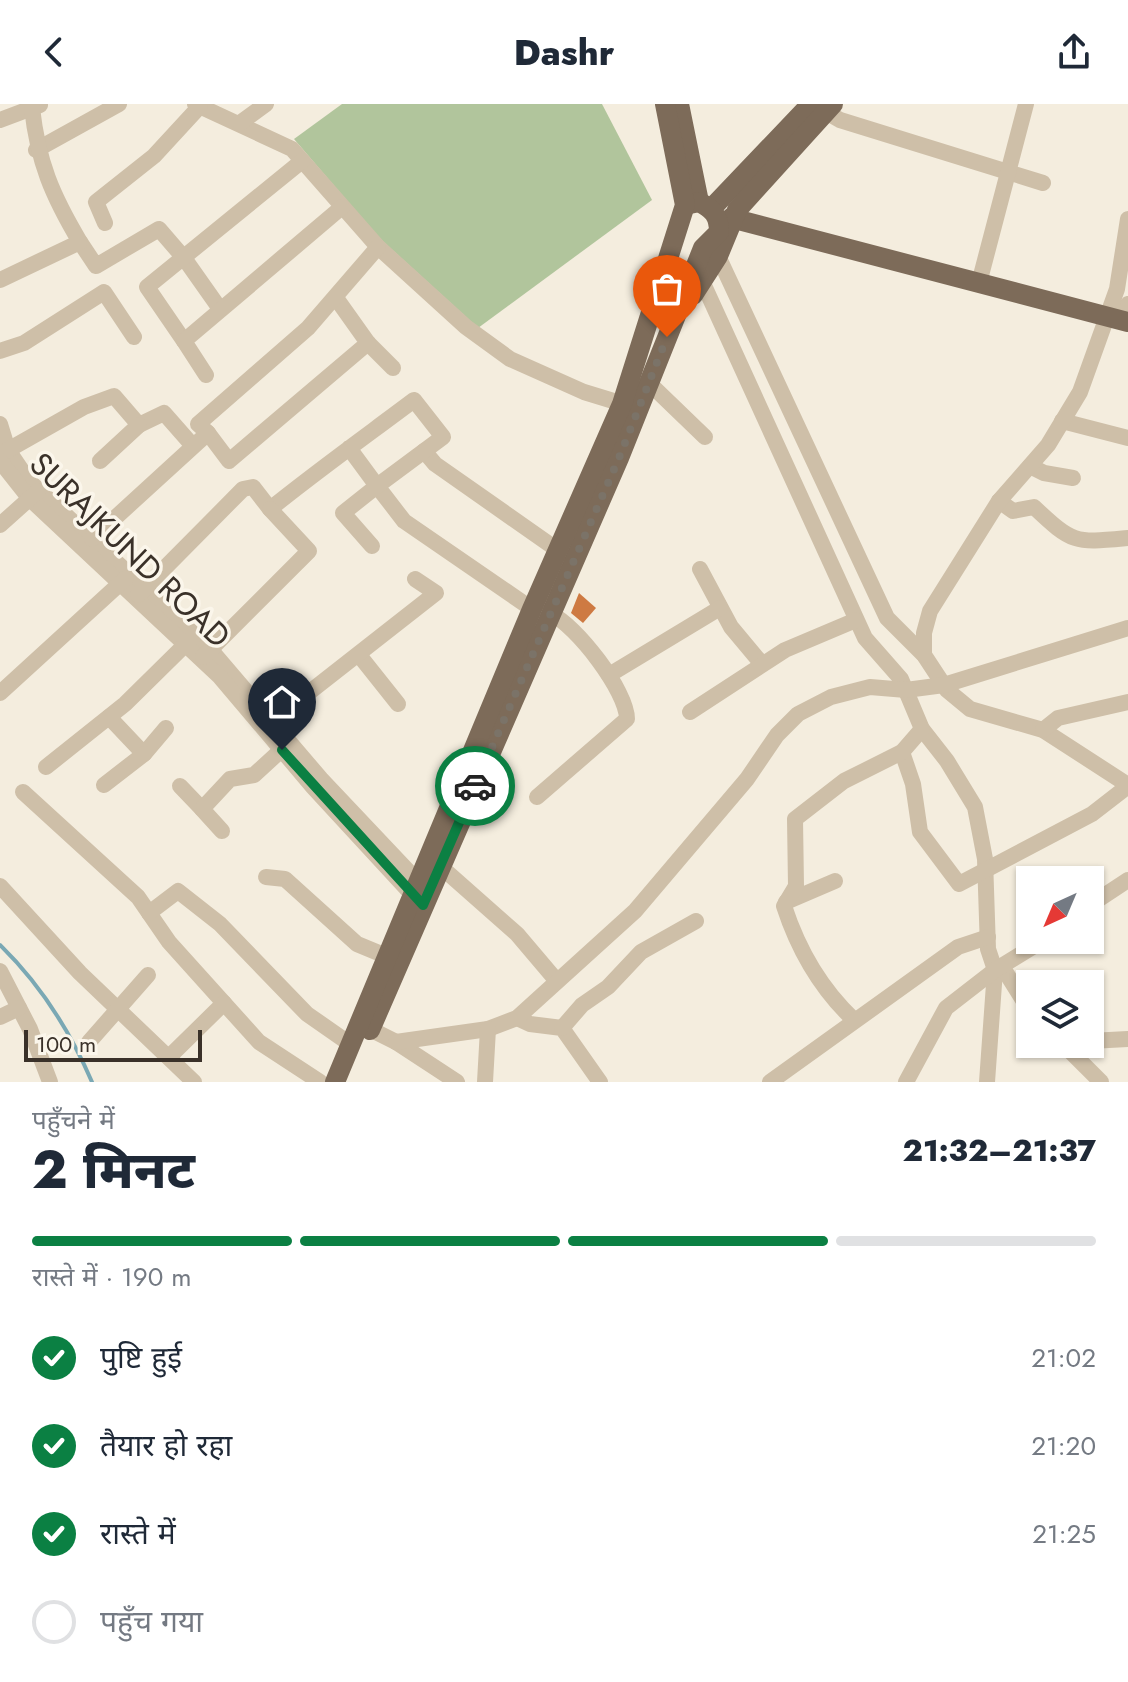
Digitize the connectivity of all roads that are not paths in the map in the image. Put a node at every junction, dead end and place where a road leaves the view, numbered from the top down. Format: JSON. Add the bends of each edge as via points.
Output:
{"nodes":[{"id":1,"x":119,"y":104,"type":"edge"},
{"id":2,"x":266,"y":104,"type":"edge"},
{"id":3,"x":665,"y":104,"type":"edge"},
{"id":4,"x":679,"y":104,"type":"edge"},
{"id":5,"x":1026,"y":104,"type":"edge"},
{"id":6,"x":198,"y":105,"type":"edge"},
{"id":7,"x":37,"y":106,"type":"edge"},
{"id":8,"x":823,"y":107,"type":"edge"},
{"id":9,"x":0,"y":120,"type":"edge"},
{"id":10,"x":240,"y":123,"type":"junction"},
{"id":11,"x":36,"y":150,"type":"junction"},
{"id":12,"x":302,"y":161,"type":"junction"},
{"id":13,"x":1006,"y":171,"type":"junction"},
{"id":14,"x":1043,"y":183,"type":"dead end"},
{"id":15,"x":342,"y":207,"type":"junction"},
{"id":16,"x":693,"y":208,"type":"junction"},
{"id":17,"x":731,"y":218,"type":"junction"},
{"id":18,"x":1128,"y":219,"type":"edge"},
{"id":19,"x":105,"y":223,"type":"dead end"},
{"id":20,"x":80,"y":242,"type":"junction"},
{"id":21,"x":378,"y":247,"type":"junction"},
{"id":22,"x":718,"y":256,"type":"junction"},
{"id":23,"x":184,"y":258,"type":"junction"},
{"id":24,"x":0,"y":280,"type":"edge"},
{"id":25,"x":702,"y":281,"type":"junction"},
{"id":26,"x":979,"y":283,"type":"junction"},
{"id":27,"x":336,"y":298,"type":"junction"},
{"id":28,"x":220,"y":309,"type":"junction"},
{"id":29,"x":676,"y":312,"type":"junction"},
{"id":30,"x":1120,"y":315,"type":"edge"},
{"id":31,"x":134,"y":337,"type":"dead end"},
{"id":32,"x":184,"y":341,"type":"junction"},
{"id":33,"x":368,"y":343,"type":"junction"},
{"id":34,"x":0,"y":351,"type":"edge"},
{"id":35,"x":393,"y":368,"type":"dead end"},
{"id":36,"x":206,"y":375,"type":"dead end"},
{"id":37,"x":649,"y":383,"type":"junction"},
{"id":38,"x":630,"y":407,"type":"junction"},
{"id":39,"x":1062,"y":421,"type":"junction"},
{"id":40,"x":0,"y":424,"type":"edge"},
{"id":41,"x":139,"y":425,"type":"junction"},
{"id":42,"x":208,"y":433,"type":"junction"},
{"id":43,"x":705,"y":437,"type":"dead end"},
{"id":44,"x":1128,"y":438,"type":"edge"},
{"id":45,"x":193,"y":446,"type":"junction"},
{"id":46,"x":349,"y":448,"type":"junction"},
{"id":47,"x":424,"y":451,"type":"junction"},
{"id":48,"x":3,"y":455,"type":"edge"},
{"id":49,"x":100,"y":461,"type":"dead end"},
{"id":50,"x":1030,"y":466,"type":"junction"},
{"id":51,"x":10,"y":473,"type":"edge"},
{"id":52,"x":1073,"y":478,"type":"dead end"},
{"id":53,"x":377,"y":486,"type":"junction"},
{"id":54,"x":34,"y":495,"type":"junction"},
{"id":55,"x":999,"y":501,"type":"junction"},
{"id":56,"x":270,"y":509,"type":"junction"},
{"id":57,"x":0,"y":525,"type":"edge"},
{"id":58,"x":1128,"y":538,"type":"edge"},
{"id":59,"x":92,"y":539,"type":"junction"},
{"id":60,"x":372,"y":546,"type":"dead end"},
{"id":61,"x":559,"y":551,"type":"junction"},
{"id":62,"x":700,"y":569,"type":"dead end"},
{"id":63,"x":125,"y":578,"type":"junction"},
{"id":64,"x":415,"y":579,"type":"dead end"},
{"id":65,"x":141,"y":592,"type":"junction"},
{"id":66,"x":720,"y":608,"type":"junction"},
{"id":67,"x":542,"y":610,"type":"junction"},
{"id":68,"x":856,"y":620,"type":"junction"},
{"id":69,"x":1128,"y":628,"type":"edge"},
{"id":70,"x":191,"y":639,"type":"junction"},
{"id":71,"x":206,"y":654,"type":"junction"},
{"id":72,"x":359,"y":655,"type":"junction"},
{"id":73,"x":924,"y":655,"type":"junction"},
{"id":74,"x":762,"y":664,"type":"junction"},
{"id":75,"x":609,"y":675,"type":"junction"},
{"id":76,"x":944,"y":685,"type":"junction"},
{"id":77,"x":906,"y":690,"type":"junction"},
{"id":78,"x":0,"y":693,"type":"edge"},
{"id":79,"x":1128,"y":702,"type":"edge"},
{"id":80,"x":398,"y":704,"type":"dead end"},
{"id":81,"x":690,"y":712,"type":"dead end"},
{"id":82,"x":109,"y":717,"type":"junction"},
{"id":83,"x":268,"y":724,"type":"junction"},
{"id":84,"x":166,"y":728,"type":"dead end"},
{"id":85,"x":922,"y":729,"type":"junction"},
{"id":86,"x":1043,"y":730,"type":"junction"},
{"id":87,"x":286,"y":746,"type":"junction"},
{"id":88,"x":902,"y":752,"type":"junction"},
{"id":89,"x":144,"y":754,"type":"junction"},
{"id":90,"x":46,"y":767,"type":"dead end"},
{"id":91,"x":104,"y":785,"type":"dead end"},
{"id":92,"x":180,"y":786,"type":"dead end"},
{"id":93,"x":1128,"y":786,"type":"edge"},
{"id":94,"x":23,"y":792,"type":"dead end"},
{"id":95,"x":537,"y":797,"type":"dead end"},
{"id":96,"x":202,"y":809,"type":"junction"},
{"id":97,"x":222,"y":831,"type":"dead end"},
{"id":98,"x":440,"y":866,"type":"junction"},
{"id":99,"x":986,"y":872,"type":"junction"},
{"id":100,"x":266,"y":877,"type":"dead end"},
{"id":101,"x":1128,"y":880,"type":"edge"},
{"id":102,"x":835,"y":881,"type":"dead end"},
{"id":103,"x":0,"y":886,"type":"edge"},
{"id":104,"x":420,"y":894,"type":"junction"},
{"id":105,"x":1104,"y":896,"type":"edge"},
{"id":106,"x":786,"y":902,"type":"junction"},
{"id":107,"x":149,"y":913,"type":"junction"},
{"id":108,"x":696,"y":921,"type":"dead end"},
{"id":109,"x":988,"y":937,"type":"junction"},
{"id":110,"x":1022,"y":954,"type":"edge"},
{"id":111,"x":386,"y":956,"type":"junction"},
{"id":112,"x":999,"y":969,"type":"junction"},
{"id":113,"x":0,"y":971,"type":"edge"},
{"id":114,"x":148,"y":975,"type":"dead end"},
{"id":115,"x":556,"y":980,"type":"junction"},
{"id":116,"x":1016,"y":992,"type":"edge"},
{"id":117,"x":224,"y":1003,"type":"junction"},
{"id":118,"x":19,"y":1008,"type":"junction"},
{"id":119,"x":119,"y":1009,"type":"junction"},
{"id":120,"x":0,"y":1017,"type":"edge"},
{"id":121,"x":517,"y":1018,"type":"junction"},
{"id":122,"x":854,"y":1020,"type":"junction"},
{"id":123,"x":365,"y":1026,"type":"junction"},
{"id":124,"x":562,"y":1028,"type":"junction"},
{"id":125,"x":488,"y":1029,"type":"junction"},
{"id":126,"x":1128,"y":1039,"type":"edge"},
{"id":127,"x":1104,"y":1040,"type":"edge"},
{"id":128,"x":89,"y":1042,"type":"dead end"},
{"id":129,"x":396,"y":1042,"type":"junction"},
{"id":130,"x":350,"y":1044,"type":"junction"},
{"id":131,"x":169,"y":1057,"type":"junction"},
{"id":132,"x":1077,"y":1058,"type":"edge"},
{"id":133,"x":49,"y":1082,"type":"edge"},
{"id":134,"x":194,"y":1082,"type":"edge"},
{"id":135,"x":320,"y":1082,"type":"edge"},
{"id":136,"x":335,"y":1082,"type":"edge"},
{"id":137,"x":349,"y":1082,"type":"edge"},
{"id":138,"x":457,"y":1082,"type":"edge"},
{"id":139,"x":485,"y":1082,"type":"edge"},
{"id":140,"x":600,"y":1082,"type":"edge"},
{"id":141,"x":770,"y":1082,"type":"edge"},
{"id":142,"x":906,"y":1082,"type":"edge"},
{"id":143,"x":987,"y":1082,"type":"edge"},
{"id":144,"x":1101,"y":1082,"type":"edge"}],
"edges":[{"from":1,"to":11,"type":"street"},
{"from":2,"to":10,"type":"street"},
{"from":3,"to":16,"type":"main road"},
{"from":4,"to":16,"type":"main road"},
{"from":5,"to":13,"type":"street"},
{"from":6,"to":10,"type":"street"},
{"from":6,"to":19,"type":"street","via":[[154,156],[96,202]]},
{"from":7,"to":9,"type":"street"},
{"from":7,"to":11,"type":"street"},
{"from":8,"to":13,"type":"street","via":[[840,120]]},
{"from":8,"to":16,"type":"main road"},
{"from":8,"to":17,"type":"main road"},
{"from":10,"to":12,"type":"street","via":[[292,149]]},
{"from":11,"to":20,"type":"street"},
{"from":12,"to":15,"type":"street"},
{"from":12,"to":23,"type":"street"},
{"from":13,"to":14,"type":"street"},
{"from":13,"to":26,"type":"street"},
{"from":15,"to":21,"type":"street"},
{"from":15,"to":28,"type":"street"},
{"from":16,"to":29,"type":"main road","via":[[719,220],[719,232],[703,248]]},
{"from":16,"to":38,"type":"main road"},
{"from":17,"to":22,"type":"main road"},
{"from":17,"to":26,"type":"main road"},
{"from":18,"to":30,"type":"street","via":[[1117,289]]},
{"from":20,"to":23,"type":"street","via":[[96,266],[159,229]]},
{"from":20,"to":24,"type":"street"},
{"from":21,"to":27,"type":"street"},
{"from":21,"to":38,"type":"street","via":[[466,327],[510,359]]},
{"from":22,"to":25,"type":"main road"},
{"from":22,"to":73,"type":"street","via":[[887,618]]},
{"from":23,"to":28,"type":"street"},
{"from":23,"to":32,"type":"street","via":[[147,287]]},
{"from":25,"to":29,"type":"main road"},
{"from":25,"to":68,"type":"street"},
{"from":26,"to":30,"type":"main road"},
{"from":27,"to":33,"type":"street"},
{"from":27,"to":42,"type":"street","via":[[198,424]]},
{"from":28,"to":32,"type":"street"},
{"from":29,"to":37,"type":"main road"},
{"from":30,"to":39,"type":"street"},
{"from":31,"to":34,"type":"street","via":[[104,292],[24,343]]},
{"from":32,"to":36,"type":"street"},
{"from":33,"to":35,"type":"street"},
{"from":33,"to":42,"type":"street","via":[[229,461]]},
{"from":37,"to":38,"type":"main road"},
{"from":37,"to":43,"type":"street"},
{"from":38,"to":61,"type":"main road"},
{"from":38,"to":67,"type":"main road"},
{"from":39,"to":44,"type":"street"},
{"from":39,"to":50,"type":"street"},
{"from":40,"to":48,"type":"street","name":"SURAJKUND ROAD"},
{"from":41,"to":45,"type":"street","via":[[164,413]]},
{"from":41,"to":48,"type":"street","via":[[114,396],[84,407]]},
{"from":41,"to":49,"type":"street"},
{"from":42,"to":45,"type":"street"},
{"from":45,"to":59,"type":"street"},
{"from":46,"to":47,"type":"street","via":[[414,400],[443,437]]},
{"from":46,"to":53,"type":"street"},
{"from":46,"to":56,"type":"street"},
{"from":47,"to":53,"type":"street"},
{"from":47,"to":61,"type":"street"},
{"from":48,"to":51,"type":"street","name":"SURAJKUND ROAD"},
{"from":50,"to":52,"type":"street"},
{"from":50,"to":55,"type":"street"},
{"from":51,"to":54,"type":"street","name":"SURAJKUND ROAD"},
{"from":53,"to":60,"type":"street","via":[[343,513]]},
{"from":53,"to":67,"type":"street","via":[[404,521],[472,571]]},
{"from":54,"to":57,"type":"street"},
{"from":54,"to":59,"type":"street"},
{"from":54,"to":63,"type":"street","name":"SURAJKUND ROAD"},
{"from":55,"to":58,"type":"street","via":[[1013,511],[1034,507],[1065,537],[1085,542]]},
{"from":55,"to":73,"type":"street","via":[[930,611]]},
{"from":56,"to":65,"type":"street","via":[[253,487],[243,489]]},
{"from":56,"to":71,"type":"street","via":[[309,551]]},
{"from":59,"to":63,"type":"street"},
{"from":61,"to":67,"type":"main road"},
{"from":62,"to":66,"type":"street"},
{"from":63,"to":65,"type":"street","name":"SURAJKUND ROAD"},
{"from":63,"to":78,"type":"street"},
{"from":64,"to":72,"type":"street","via":[[436,593]]},
{"from":65,"to":70,"type":"street","name":"SURAJKUND ROAD"},
{"from":66,"to":74,"type":"street"},
{"from":66,"to":75,"type":"street"},
{"from":67,"to":75,"type":"street","via":[[580,638]]},
{"from":67,"to":98,"type":"main road"},
{"from":67,"to":104,"type":"main road"},
{"from":68,"to":74,"type":"street"},
{"from":68,"to":77,"type":"street"},
{"from":69,"to":76,"type":"street"},
{"from":70,"to":71,"type":"street","name":"SURAJKUND ROAD"},
{"from":70,"to":82,"type":"street"},
{"from":71,"to":83,"type":"street","name":"SURAJKUND ROAD"},
{"from":72,"to":80,"type":"street"},
{"from":72,"to":83,"type":"street"},
{"from":73,"to":76,"type":"street"},
{"from":74,"to":81,"type":"street"},
{"from":75,"to":95,"type":"street","via":[[627,719]]},
{"from":76,"to":77,"type":"street"},
{"from":76,"to":86,"type":"street","via":[[970,709]]},
{"from":77,"to":85,"type":"street"},
{"from":77,"to":115,"type":"street","via":[[870,687],[831,697],[798,714],[635,911]]},
{"from":79,"to":86,"type":"street","via":[[1058,718]]},
{"from":82,"to":89,"type":"street"},
{"from":82,"to":90,"type":"street"},
{"from":83,"to":87,"type":"street","name":"SURAJKUND ROAD"},
{"from":84,"to":89,"type":"street"},
{"from":85,"to":88,"type":"street"},
{"from":85,"to":99,"type":"street","via":[[975,807]]},
{"from":86,"to":93,"type":"street"},
{"from":87,"to":96,"type":"street","via":[[254,775],[230,779]]},
{"from":87,"to":104,"type":"street","name":"SURAJKUND ROAD"},
{"from":88,"to":99,"type":"street","via":[[920,832],[959,884]]},
{"from":88,"to":106,"type":"street","via":[[844,781],[795,819],[796,886]]},
{"from":89,"to":91,"type":"street"},
{"from":92,"to":96,"type":"street"},
{"from":93,"to":99,"type":"street","via":[[1092,814]]},
{"from":94,"to":107,"type":"street"},
{"from":96,"to":97,"type":"street"},
{"from":98,"to":104,"type":"main road"},
{"from":98,"to":115,"type":"street","via":[[517,934]]},
{"from":99,"to":109,"type":"street"},
{"from":100,"to":111,"type":"street","via":[[285,879],[357,944]]},
{"from":101,"to":105,"type":"street"},
{"from":102,"to":106,"type":"street"},
{"from":103,"to":119,"type":"street"},
{"from":104,"to":111,"type":"main road"},
{"from":104,"to":123,"type":"main road"},
{"from":106,"to":122,"type":"street","via":[[799,946],[833,1000]]},
{"from":107,"to":117,"type":"street"},
{"from":107,"to":130,"type":"street","via":[[178,891],[220,924],[307,1014]]},
{"from":108,"to":124,"type":"street","via":[[641,952]]},
{"from":109,"to":112,"type":"street"},
{"from":109,"to":122,"type":"street","via":[[958,947]]},
{"from":110,"to":112,"type":"street"},
{"from":111,"to":123,"type":"main road"},
{"from":112,"to":116,"type":"street"},
{"from":112,"to":142,"type":"street","via":[[946,1008]]},
{"from":112,"to":143,"type":"street"},
{"from":113,"to":118,"type":"street"},
{"from":114,"to":119,"type":"street"},
{"from":115,"to":121,"type":"street"},
{"from":117,"to":131,"type":"street"},
{"from":117,"to":135,"type":"street","via":[[259,1042]]},
{"from":118,"to":120,"type":"street"},
{"from":118,"to":133,"type":"street"},
{"from":119,"to":128,"type":"street"},
{"from":119,"to":131,"type":"street"},
{"from":121,"to":124,"type":"street"},
{"from":121,"to":125,"type":"street"},
{"from":122,"to":141,"type":"street"},
{"from":123,"to":129,"type":"street"},
{"from":123,"to":130,"type":"main road"},
{"from":123,"to":137,"type":"main road"},
{"from":124,"to":140,"type":"street"},
{"from":125,"to":129,"type":"street"},
{"from":125,"to":139,"type":"street"},
{"from":126,"to":127,"type":"street"},
{"from":129,"to":138,"type":"street"},
{"from":130,"to":136,"type":"main road"},
{"from":131,"to":134,"type":"street"},
{"from":132,"to":144,"type":"street"}]}
